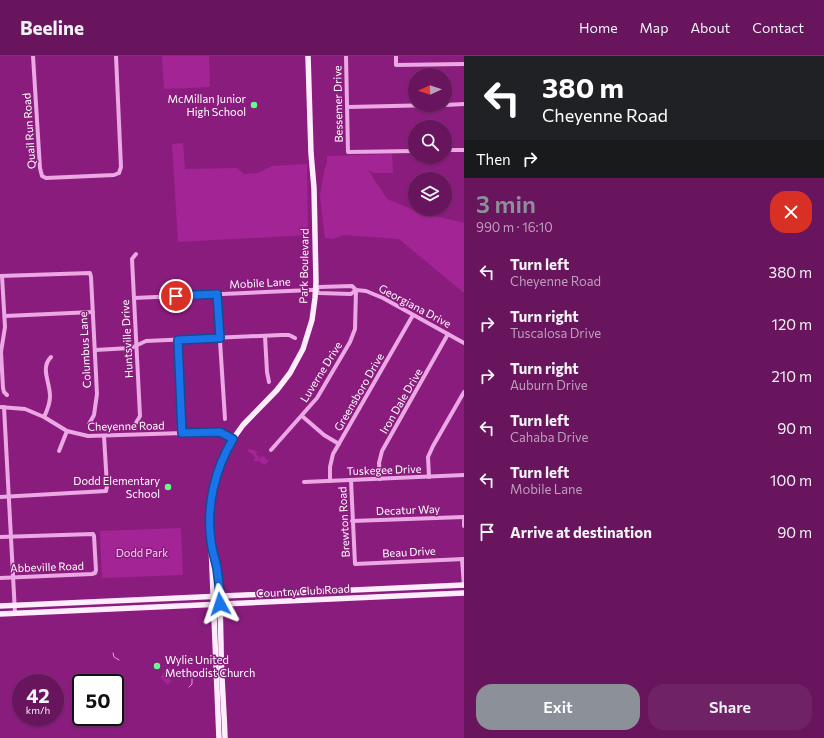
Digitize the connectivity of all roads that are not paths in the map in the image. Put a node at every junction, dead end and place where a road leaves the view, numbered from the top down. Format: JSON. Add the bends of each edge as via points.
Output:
{"nodes":[{"id":1,"x":33,"y":56,"type":"edge"},
{"id":2,"x":116,"y":56,"type":"edge"},
{"id":3,"x":308,"y":56,"type":"edge"},
{"id":4,"x":346,"y":56,"type":"edge"},
{"id":5,"x":396,"y":56,"type":"edge"},
{"id":6,"x":464,"y":64,"type":"edge"},
{"id":7,"x":464,"y":104,"type":"edge"},
{"id":8,"x":452,"y":105,"type":"edge"},
{"id":9,"x":408,"y":106,"type":"edge"},
{"id":10,"x":348,"y":107,"type":"junction"},
{"id":11,"x":452,"y":150,"type":"edge"},
{"id":12,"x":464,"y":150,"type":"edge"},
{"id":13,"x":408,"y":151,"type":"edge"},
{"id":14,"x":136,"y":254,"type":"dead end"},
{"id":15,"x":1,"y":276,"type":"edge"},
{"id":16,"x":316,"y":290,"type":"junction"},
{"id":17,"x":356,"y":290,"type":"junction"},
{"id":18,"x":217,"y":294,"type":"junction"},
{"id":19,"x":134,"y":298,"type":"junction"},
{"id":20,"x":93,"y":312,"type":"junction"},
{"id":21,"x":413,"y":315,"type":"junction"},
{"id":22,"x":4,"y":316,"type":"junction"},
{"id":23,"x":448,"y":334,"type":"junction"},
{"id":24,"x":266,"y":336,"type":"junction"},
{"id":25,"x":220,"y":338,"type":"junction"},
{"id":26,"x":295,"y":338,"type":"dead end"},
{"id":27,"x":178,"y":340,"type":"junction"},
{"id":28,"x":464,"y":343,"type":"edge"},
{"id":29,"x":136,"y":346,"type":"junction"},
{"id":30,"x":95,"y":350,"type":"junction"},
{"id":31,"x":52,"y":357,"type":"dead end"},
{"id":32,"x":268,"y":382,"type":"dead end"},
{"id":33,"x":464,"y":392,"type":"edge"},
{"id":34,"x":7,"y":395,"type":"dead end"},
{"id":35,"x":2,"y":407,"type":"edge"},
{"id":36,"x":302,"y":416,"type":"junction"},
{"id":37,"x":44,"y":417,"type":"junction"},
{"id":38,"x":225,"y":419,"type":"dead end"},
{"id":39,"x":136,"y":423,"type":"dead end"},
{"id":40,"x":89,"y":424,"type":"dead end"},
{"id":41,"x":68,"y":431,"type":"junction"},
{"id":42,"x":182,"y":433,"type":"junction"},
{"id":43,"x":104,"y":436,"type":"junction"},
{"id":44,"x":233,"y":439,"type":"junction"},
{"id":45,"x":339,"y":444,"type":"junction"},
{"id":46,"x":271,"y":450,"type":"dead end"},
{"id":47,"x":59,"y":451,"type":"dead end"},
{"id":48,"x":464,"y":476,"type":"edge"},
{"id":49,"x":429,"y":477,"type":"junction"},
{"id":50,"x":380,"y":479,"type":"junction"},
{"id":51,"x":350,"y":480,"type":"junction"},
{"id":52,"x":330,"y":481,"type":"junction"},
{"id":53,"x":304,"y":482,"type":"dead end"},
{"id":54,"x":9,"y":496,"type":"junction"},
{"id":55,"x":0,"y":497,"type":"edge"},
{"id":56,"x":464,"y":517,"type":"edge"},
{"id":57,"x":352,"y":521,"type":"junction"},
{"id":58,"x":464,"y":526,"type":"edge"},
{"id":59,"x":0,"y":537,"type":"edge"},
{"id":60,"x":11,"y":537,"type":"junction"},
{"id":61,"x":210,"y":541,"type":"junction"},
{"id":62,"x":463,"y":559,"type":"edge"},
{"id":63,"x":355,"y":564,"type":"joint"},
{"id":64,"x":0,"y":578,"type":"edge"},
{"id":65,"x":13,"y":578,"type":"junction"},
{"id":66,"x":464,"y":586,"type":"edge"},
{"id":67,"x":396,"y":588,"type":"junction"},
{"id":68,"x":464,"y":593,"type":"edge"},
{"id":69,"x":220,"y":596,"type":"junction"},
{"id":70,"x":396,"y":596,"type":"junction"},
{"id":71,"x":213,"y":597,"type":"junction"},
{"id":72,"x":131,"y":600,"type":"junction"},
{"id":73,"x":220,"y":604,"type":"junction"},
{"id":74,"x":15,"y":605,"type":"junction"},
{"id":75,"x":213,"y":605,"type":"junction"},
{"id":76,"x":0,"y":606,"type":"edge"},
{"id":77,"x":131,"y":608,"type":"junction"},
{"id":78,"x":0,"y":614,"type":"edge"},
{"id":79,"x":15,"y":614,"type":"junction"},
{"id":80,"x":219,"y":738,"type":"edge"},
{"id":81,"x":225,"y":738,"type":"edge"}],
"edges":[{"from":1,"to":2,"type":"street","name":"Quail Run Road","via":[[40,168],[42,176],[46,178],[119,173],[121,167]]},
{"from":3,"to":16,"type":"main road","name":"Park Boulevard"},
{"from":4,"to":10,"type":"street","name":"Bessemer Drive"},
{"from":5,"to":6,"type":"street","via":[[396,64]]},
{"from":7,"to":8,"type":"street"},
{"from":9,"to":10,"type":"street"},
{"from":10,"to":13,"type":"street","name":"Bessemer Drive","via":[[348,152]]},
{"from":11,"to":12,"type":"street"},
{"from":14,"to":19,"type":"street","name":"Huntsville Drive","via":[[132,259]]},
{"from":15,"to":20,"type":"street","name":"Columbus Lane","via":[[90,273]]},
{"from":15,"to":22,"type":"street"},
{"from":16,"to":17,"type":"street","name":"Georgiana Drive","via":[[319,293],[351,294]]},
{"from":16,"to":17,"type":"street","name":"Georgiana Drive","via":[[319,287],[352,286]]},
{"from":16,"to":18,"type":"street","name":"Mobile Lane"},
{"from":16,"to":44,"type":"main road","name":"Park Boulevard","via":[[310,327],[297,360],[282,385],[248,419]]},
{"from":17,"to":21,"type":"street","name":"Georgiana Drive","via":[[377,295]]},
{"from":17,"to":36,"type":"street","name":"Luverne Drive","via":[[355,329],[350,342],[318,398]]},
{"from":18,"to":19,"type":"street","name":"Mobile Lane"},
{"from":18,"to":25,"type":"street"},
{"from":19,"to":29,"type":"street","name":"Huntsville Drive"},
{"from":20,"to":22,"type":"street"},
{"from":20,"to":30,"type":"street","name":"Columbus Lane"},
{"from":21,"to":23,"type":"street","name":"Georgiana Drive"},
{"from":21,"to":45,"type":"street","name":"Greensboro Drive"},
{"from":22,"to":34,"type":"street","via":[[5,327],[0,352],[3,388]]},
{"from":23,"to":28,"type":"street","name":"Georgiana Drive"},
{"from":23,"to":50,"type":"street","name":"Iron Dale Drive","via":[[382,452],[379,463]]},
{"from":24,"to":25,"type":"street"},
{"from":24,"to":26,"type":"street","via":[[289,335]]},
{"from":24,"to":32,"type":"street"},
{"from":25,"to":27,"type":"street"},
{"from":25,"to":38,"type":"street"},
{"from":27,"to":29,"type":"street","via":[[146,341]]},
{"from":27,"to":42,"type":"street"},
{"from":29,"to":30,"type":"street"},
{"from":29,"to":39,"type":"street","name":"Huntsville Drive","via":[[140,416]]},
{"from":30,"to":40,"type":"street","name":"Columbus Lane","via":[[96,404]]},
{"from":31,"to":37,"type":"street","via":[[47,361],[46,368],[50,395]]},
{"from":33,"to":49,"type":"street","via":[[428,457]]},
{"from":35,"to":37,"type":"street","name":"Cheyenne Road","via":[[25,409]]},
{"from":35,"to":54,"type":"street"},
{"from":36,"to":45,"type":"street"},
{"from":36,"to":46,"type":"street","name":"Luverne Drive"},
{"from":37,"to":41,"type":"street","name":"Cheyenne Road"},
{"from":41,"to":43,"type":"street","name":"Cheyenne Road","via":[[88,436]]},
{"from":41,"to":47,"type":"street"},
{"from":42,"to":43,"type":"street","name":"Cheyenne Road"},
{"from":42,"to":44,"type":"street","name":"Cheyenne Road","via":[[220,432]]},
{"from":43,"to":54,"type":"street","via":[[106,492]]},
{"from":44,"to":61,"type":"main road","name":"Park Boulevard","via":[[223,457],[214,484]]},
{"from":45,"to":52,"type":"street","name":"Greensboro Drive","via":[[330,467]]},
{"from":48,"to":49,"type":"street","name":"Tuskegee Drive"},
{"from":49,"to":50,"type":"street","name":"Tuskegee Drive"},
{"from":50,"to":51,"type":"street","name":"Tuskegee Drive"},
{"from":51,"to":52,"type":"street","name":"Tuskegee Drive"},
{"from":51,"to":57,"type":"street","name":"Brewton Road"},
{"from":52,"to":53,"type":"street","name":"Tuskegee Drive"},
{"from":54,"to":55,"type":"street"},
{"from":54,"to":60,"type":"street"},
{"from":56,"to":57,"type":"street","name":"Decatur Way"},
{"from":56,"to":58,"type":"street"},
{"from":57,"to":63,"type":"street","name":"Brewton Road"},
{"from":59,"to":60,"type":"street"},
{"from":60,"to":65,"type":"street"},
{"from":60,"to":65,"type":"street","name":"Abbeville Road","via":[[92,534],[94,536],[95,573]]},
{"from":61,"to":69,"type":"main road","name":"Park Boulevard"},
{"from":61,"to":71,"type":"main road","name":"Park Boulevard"},
{"from":62,"to":63,"type":"street","name":"Beau Drive"},
{"from":62,"to":66,"type":"street"},
{"from":64,"to":65,"type":"street","name":"Abbeville Road"},
{"from":65,"to":74,"type":"street"},
{"from":66,"to":67,"type":"main road"},
{"from":67,"to":69,"type":"main road"},
{"from":67,"to":70,"type":"main road"},
{"from":68,"to":70,"type":"main road","name":"Country Club Road"},
{"from":69,"to":71,"type":"main road"},
{"from":69,"to":73,"type":"main road","name":"Park Boulevard"},
{"from":70,"to":73,"type":"main road","name":"Country Club Road"},
{"from":71,"to":72,"type":"main road"},
{"from":71,"to":75,"type":"main road","name":"Park Boulevard"},
{"from":72,"to":74,"type":"main road"},
{"from":72,"to":77,"type":"main road"},
{"from":73,"to":75,"type":"main road","name":"Country Club Road"},
{"from":73,"to":81,"type":"main road","name":"Park Boulevard"},
{"from":74,"to":76,"type":"main road"},
{"from":74,"to":79,"type":"street"},
{"from":75,"to":77,"type":"main road","name":"Country Club Road"},
{"from":75,"to":80,"type":"main road","name":"Park Boulevard"},
{"from":77,"to":79,"type":"main road","name":"Country Club Road"},
{"from":78,"to":79,"type":"main road","name":"Country Club Road"}]}
